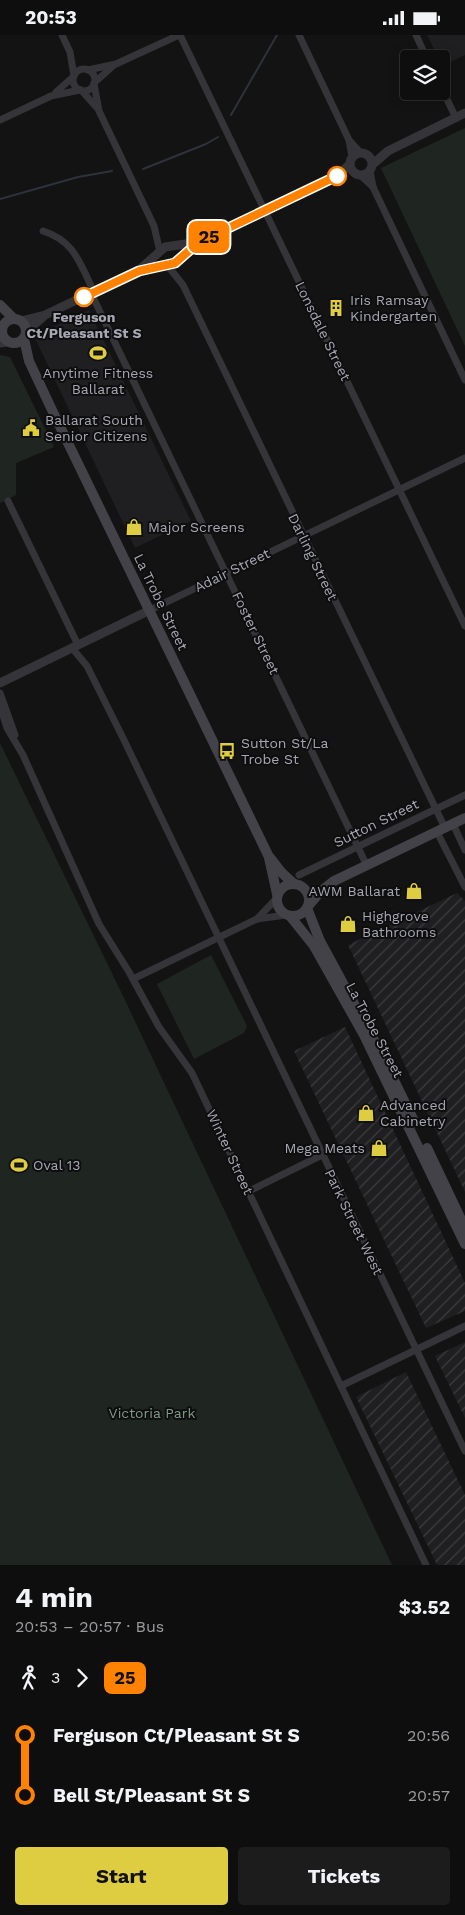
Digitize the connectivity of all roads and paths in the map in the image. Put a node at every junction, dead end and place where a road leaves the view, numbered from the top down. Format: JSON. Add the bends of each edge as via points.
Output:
{"nodes":[{"id":1,"x":62,"y":35,"type":"edge"},
{"id":2,"x":180,"y":35,"type":"edge"},
{"id":3,"x":299,"y":35,"type":"edge"},
{"id":4,"x":416,"y":35,"type":"edge"},
{"id":5,"x":424,"y":50,"type":"edge"},
{"id":6,"x":70,"y":52,"type":"junction"},
{"id":7,"x":116,"y":64,"type":"junction"},
{"id":8,"x":87,"y":70,"type":"junction"},
{"id":9,"x":74,"y":76,"type":"junction"},
{"id":10,"x":94,"y":84,"type":"junction"},
{"id":11,"x":80,"y":90,"type":"junction"},
{"id":12,"x":51,"y":95,"type":"junction"},
{"id":13,"x":447,"y":100,"type":"edge"},
{"id":14,"x":99,"y":111,"type":"junction"},
{"id":15,"x":465,"y":113,"type":"edge"},
{"id":16,"x":456,"y":118,"type":"junction"},
{"id":17,"x":0,"y":120,"type":"edge"},
{"id":18,"x":349,"y":140,"type":"junction"},
{"id":19,"x":388,"y":151,"type":"junction"},
{"id":20,"x":365,"y":153,"type":"junction"},
{"id":21,"x":351,"y":161,"type":"junction"},
{"id":22,"x":372,"y":167,"type":"junction"},
{"id":23,"x":357,"y":174,"type":"junction"},
{"id":24,"x":338,"y":175,"type":"junction"},
{"id":25,"x":373,"y":187,"type":"junction"},
{"id":26,"x":265,"y":210,"type":"junction"},
{"id":27,"x":154,"y":226,"type":"junction"},
{"id":28,"x":43,"y":231,"type":"dead end"},
{"id":29,"x":199,"y":242,"type":"junction"},
{"id":30,"x":172,"y":247,"type":"junction"},
{"id":31,"x":160,"y":252,"type":"junction"},
{"id":32,"x":178,"y":259,"type":"junction"},
{"id":33,"x":166,"y":265,"type":"junction"},
{"id":34,"x":139,"y":271,"type":"junction"},
{"id":35,"x":183,"y":285,"type":"junction"},
{"id":36,"x":92,"y":293,"type":"junction"},
{"id":37,"x":0,"y":305,"type":"edge"},
{"id":38,"x":45,"y":315,"type":"junction"},
{"id":39,"x":18,"y":320,"type":"junction"},
{"id":40,"x":1,"y":326,"type":"edge"},
{"id":41,"x":25,"y":335,"type":"junction"},
{"id":42,"x":7,"y":343,"type":"edge"},
{"id":43,"x":29,"y":361,"type":"junction"},
{"id":44,"x":465,"y":380,"type":"edge"},
{"id":45,"x":465,"y":458,"type":"edge"},
{"id":46,"x":399,"y":491,"type":"junction"},
{"id":47,"x":8,"y":501,"type":"dead end"},
{"id":48,"x":303,"y":536,"type":"junction"},
{"id":49,"x":227,"y":572,"type":"junction"},
{"id":50,"x":150,"y":610,"type":"junction"},
{"id":51,"x":465,"y":626,"type":"edge"},
{"id":52,"x":75,"y":646,"type":"junction"},
{"id":53,"x":0,"y":683,"type":"edge"},
{"id":54,"x":0,"y":693,"type":"edge"},
{"id":55,"x":0,"y":706,"type":"edge"},
{"id":56,"x":19,"y":747,"type":"junction"},
{"id":57,"x":465,"y":795,"type":"edge"},
{"id":58,"x":436,"y":809,"type":"junction"},
{"id":59,"x":465,"y":818,"type":"edge"},
{"id":60,"x":445,"y":828,"type":"junction"},
{"id":61,"x":358,"y":847,"type":"junction"},
{"id":62,"x":465,"y":850,"type":"edge"},
{"id":63,"x":268,"y":855,"type":"junction"},
{"id":64,"x":367,"y":866,"type":"junction"},
{"id":65,"x":298,"y":881,"type":"junction"},
{"id":66,"x":334,"y":881,"type":"junction"},
{"id":67,"x":465,"y":887,"type":"edge"},
{"id":68,"x":277,"y":896,"type":"junction"},
{"id":69,"x":308,"y":907,"type":"junction"},
{"id":70,"x":288,"y":916,"type":"junction"},
{"id":71,"x":257,"y":919,"type":"junction"},
{"id":72,"x":218,"y":938,"type":"junction"},
{"id":73,"x":133,"y":979,"type":"junction"},
{"id":74,"x":322,"y":1155,"type":"junction"},
{"id":75,"x":249,"y":1191,"type":"junction"},
{"id":76,"x":465,"y":1228,"type":"edge"},
{"id":77,"x":465,"y":1244,"type":"edge"},
{"id":78,"x":465,"y":1326,"type":"edge"},
{"id":79,"x":416,"y":1350,"type":"junction"},
{"id":80,"x":340,"y":1386,"type":"junction"},
{"id":81,"x":465,"y":1451,"type":"edge"},
{"id":82,"x":426,"y":1565,"type":"edge"}],
"edges":[{"from":1,"to":6,"type":"street"},
{"from":2,"to":7,"type":"street"},
{"from":2,"to":26,"type":"street","name":"Lonsdale Street"},
{"from":3,"to":18,"type":"street"},
{"from":4,"to":5,"type":"street"},
{"from":6,"to":8,"type":"street"},
{"from":6,"to":9,"type":"street"},
{"from":7,"to":8,"type":"street"},
{"from":7,"to":10,"type":"street"},
{"from":8,"to":9,"type":"street","via":[[78,71]]},
{"from":8,"to":10,"type":"street","via":[[94,75]]},
{"from":9,"to":11,"type":"street","via":[[74,85]]},
{"from":9,"to":12,"type":"street"},
{"from":10,"to":11,"type":"street","via":[[89,90]]},
{"from":10,"to":14,"type":"street"},
{"from":11,"to":12,"type":"street"},
{"from":11,"to":14,"type":"street"},
{"from":12,"to":17,"type":"street"},
{"from":13,"to":16,"type":"street"},
{"from":14,"to":27,"type":"street"},
{"from":15,"to":16,"type":"street"},
{"from":16,"to":19,"type":"street"},
{"from":18,"to":20,"type":"street"},
{"from":18,"to":21,"type":"street"},
{"from":19,"to":20,"type":"street"},
{"from":19,"to":22,"type":"street"},
{"from":20,"to":21,"type":"street"},
{"from":20,"to":22,"type":"street"},
{"from":21,"to":23,"type":"street"},
{"from":21,"to":24,"type":"street"},
{"from":22,"to":23,"type":"street"},
{"from":22,"to":25,"type":"street"},
{"from":23,"to":24,"type":"street"},
{"from":23,"to":25,"type":"street"},
{"from":24,"to":26,"type":"street"},
{"from":25,"to":44,"type":"street"},
{"from":26,"to":29,"type":"street"},
{"from":26,"to":46,"type":"street","name":"Lonsdale Street"},
{"from":27,"to":30,"type":"street"},
{"from":27,"to":31,"type":"street"},
{"from":28,"to":36,"type":"street","name":"Foster Street","via":[[58,237],[71,248]]},
{"from":29,"to":30,"type":"street"},
{"from":29,"to":32,"type":"street"},
{"from":30,"to":31,"type":"street","via":[[165,247]]},
{"from":30,"to":32,"type":"street","via":[[178,251]]},
{"from":31,"to":33,"type":"street","via":[[161,261]]},
{"from":31,"to":34,"type":"street"},
{"from":32,"to":33,"type":"street"},
{"from":32,"to":35,"type":"street","name":"Darling Street"},
{"from":33,"to":34,"type":"street"},
{"from":33,"to":35,"type":"street","name":"Darling Street"},
{"from":34,"to":36,"type":"street"},
{"from":35,"to":48,"type":"street","name":"Darling Street"},
{"from":36,"to":38,"type":"street"},
{"from":36,"to":49,"type":"street","name":"Foster Street"},
{"from":37,"to":39,"type":"main road"},
{"from":38,"to":39,"type":"street"},
{"from":38,"to":41,"type":"street"},
{"from":39,"to":40,"type":"main road"},
{"from":39,"to":41,"type":"main road","name":"La Trobe Street"},
{"from":40,"to":42,"type":"main road","name":"La Trobe Street"},
{"from":41,"to":42,"type":"main road"},
{"from":41,"to":43,"type":"main road","name":"La Trobe Street"},
{"from":42,"to":43,"type":"main road","name":"La Trobe Street"},
{"from":43,"to":50,"type":"main road","name":"La Trobe Street"},
{"from":45,"to":46,"type":"street","name":"Adair Street"},
{"from":46,"to":48,"type":"street","name":"Adair Street"},
{"from":46,"to":51,"type":"street","name":"Lonsdale Street"},
{"from":47,"to":52,"type":"street","name":"Park Street West"},
{"from":48,"to":49,"type":"street","name":"Adair Street"},
{"from":48,"to":58,"type":"street","name":"Darling Street"},
{"from":49,"to":50,"type":"street","name":"Adair Street"},
{"from":49,"to":61,"type":"street","name":"Foster Street"},
{"from":50,"to":52,"type":"street","name":"Adair Street"},
{"from":50,"to":63,"type":"main road","name":"La Trobe Street"},
{"from":52,"to":53,"type":"street","name":"Adair Street"},
{"from":52,"to":72,"type":"street","name":"Park Street West"},
{"from":54,"to":56,"type":"street","name":"Winter Street"},
{"from":55,"to":56,"type":"street","name":"Winter Street","via":[[7,728]]},
{"from":56,"to":73,"type":"street","name":"Winter Street","via":[[97,919]]},
{"from":57,"to":58,"type":"street","name":"Sutton Street"},
{"from":58,"to":60,"type":"street","name":"Darling Street"},
{"from":58,"to":61,"type":"street","name":"Sutton Street"},
{"from":59,"to":60,"type":"main road"},
{"from":60,"to":62,"type":"street"},
{"from":60,"to":64,"type":"main road"},
{"from":60,"to":67,"type":"street"},
{"from":61,"to":64,"type":"street","name":"Foster Street"},
{"from":61,"to":65,"type":"street","name":"Sutton Street"},
{"from":63,"to":65,"type":"main road","name":"La Trobe Street","via":[[282,873]]},
{"from":63,"to":68,"type":"main road","name":"La Trobe Street"},
{"from":64,"to":66,"type":"main road"},
{"from":65,"to":66,"type":"main road","via":[[316,886]]},
{"from":65,"to":68,"type":"main road","via":[[284,886]]},
{"from":65,"to":69,"type":"main road","via":[[308,893]]},
{"from":66,"to":69,"type":"main road"},
{"from":68,"to":70,"type":"main road","via":[[279,908]]},
{"from":68,"to":71,"type":"street"},
{"from":69,"to":70,"type":"main road","via":[[302,914]]},
{"from":69,"to":76,"type":"main road","name":"La Trobe Street","via":[[320,941],[378,1048]]},
{"from":70,"to":71,"type":"street"},
{"from":70,"to":77,"type":"main road","name":"La Trobe Street","via":[[314,946],[364,1035]]},
{"from":71,"to":72,"type":"street"},
{"from":72,"to":73,"type":"street"},
{"from":72,"to":74,"type":"street","name":"Park Street West"},
{"from":73,"to":75,"type":"street","name":"Winter Street","via":[[159,1027],[192,1073]]},
{"from":74,"to":75,"type":"street"},
{"from":74,"to":79,"type":"street","name":"Park Street West"},
{"from":75,"to":80,"type":"street","name":"Winter Street"},
{"from":78,"to":79,"type":"street"},
{"from":79,"to":80,"type":"street"},
{"from":79,"to":81,"type":"street","name":"Park Street West"},
{"from":80,"to":82,"type":"street","name":"Winter Street"}]}
